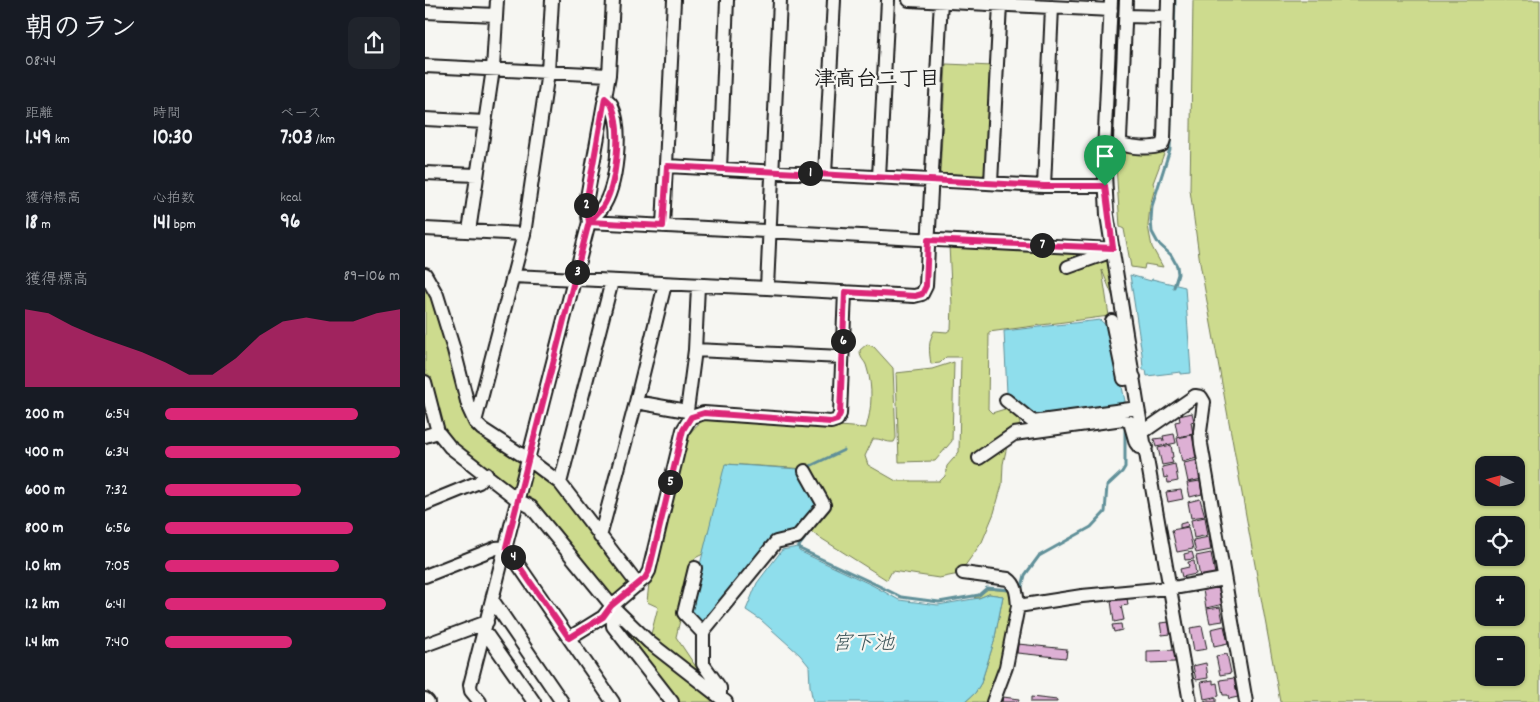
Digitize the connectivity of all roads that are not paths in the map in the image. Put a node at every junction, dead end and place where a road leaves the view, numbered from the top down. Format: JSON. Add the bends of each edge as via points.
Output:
{"nodes":[{"id":1,"x":497,"y":0,"type":"edge"},
{"id":2,"x":552,"y":0,"type":"edge"},
{"id":3,"x":613,"y":0,"type":"edge"},
{"id":4,"x":674,"y":0,"type":"edge"},
{"id":5,"x":727,"y":0,"type":"edge"},
{"id":6,"x":780,"y":0,"type":"edge"},
{"id":7,"x":834,"y":0,"type":"edge"},
{"id":8,"x":888,"y":0,"type":"edge"},
{"id":9,"x":909,"y":0,"type":"edge"},
{"id":10,"x":1126,"y":0,"type":"edge"},
{"id":11,"x":1168,"y":0,"type":"edge"},
{"id":12,"x":941,"y":1,"type":"edge"},
{"id":13,"x":1000,"y":4,"type":"junction"},
{"id":14,"x":1111,"y":5,"type":"edge"},
{"id":15,"x":1053,"y":7,"type":"junction"},
{"id":16,"x":425,"y":12,"type":"edge"},
{"id":17,"x":496,"y":15,"type":"junction"},
{"id":18,"x":1125,"y":16,"type":"junction"},
{"id":19,"x":1167,"y":17,"type":"junction"},
{"id":20,"x":425,"y":66,"type":"edge"},
{"id":21,"x":493,"y":69,"type":"junction"},
{"id":22,"x":549,"y":72,"type":"junction"},
{"id":23,"x":609,"y":75,"type":"junction"},
{"id":24,"x":605,"y":98,"type":"junction"},
{"id":25,"x":425,"y":120,"type":"edge"},
{"id":26,"x":485,"y":122,"type":"junction"},
{"id":27,"x":667,"y":166,"type":"junction"},
{"id":28,"x":720,"y":169,"type":"junction"},
{"id":29,"x":773,"y":171,"type":"junction"},
{"id":30,"x":425,"y":173,"type":"edge"},
{"id":31,"x":825,"y":174,"type":"junction"},
{"id":32,"x":477,"y":176,"type":"junction"},
{"id":33,"x":879,"y":177,"type":"junction"},
{"id":34,"x":931,"y":180,"type":"junction"},
{"id":35,"x":991,"y":183,"type":"junction"},
{"id":36,"x":1044,"y":186,"type":"junction"},
{"id":37,"x":1105,"y":186,"type":"junction"},
{"id":38,"x":589,"y":222,"type":"junction"},
{"id":39,"x":663,"y":226,"type":"junction"},
{"id":40,"x":425,"y":229,"type":"edge"},
{"id":41,"x":469,"y":231,"type":"junction"},
{"id":42,"x":770,"y":232,"type":"junction"},
{"id":43,"x":524,"y":234,"type":"junction"},
{"id":44,"x":928,"y":240,"type":"junction"},
{"id":45,"x":1113,"y":248,"type":"junction"},
{"id":46,"x":1068,"y":267,"type":"dead end"},
{"id":47,"x":425,"y":274,"type":"edge"},
{"id":48,"x":513,"y":276,"type":"junction"},
{"id":49,"x":575,"y":280,"type":"junction"},
{"id":50,"x":612,"y":281,"type":"junction"},
{"id":51,"x":665,"y":284,"type":"junction"},
{"id":52,"x":698,"y":286,"type":"junction"},
{"id":53,"x":767,"y":288,"type":"junction"},
{"id":54,"x":845,"y":292,"type":"junction"},
{"id":55,"x":1112,"y":321,"type":"dead end"},
{"id":56,"x":695,"y":350,"type":"junction"},
{"id":57,"x":842,"y":357,"type":"junction"},
{"id":58,"x":1134,"y":377,"type":"junction"},
{"id":59,"x":425,"y":382,"type":"edge"},
{"id":60,"x":1006,"y":400,"type":"dead end"},
{"id":61,"x":637,"y":402,"type":"junction"},
{"id":62,"x":1139,"y":408,"type":"junction"},
{"id":63,"x":689,"y":414,"type":"junction"},
{"id":64,"x":475,"y":422,"type":"junction"},
{"id":65,"x":438,"y":432,"type":"junction"},
{"id":66,"x":1143,"y":432,"type":"junction"},
{"id":67,"x":425,"y":436,"type":"edge"},
{"id":68,"x":1146,"y":447,"type":"junction"},
{"id":69,"x":979,"y":458,"type":"dead end"},
{"id":70,"x":528,"y":459,"type":"junction"},
{"id":71,"x":805,"y":472,"type":"dead end"},
{"id":72,"x":486,"y":474,"type":"junction"},
{"id":73,"x":560,"y":483,"type":"junction"},
{"id":74,"x":519,"y":500,"type":"junction"},
{"id":75,"x":425,"y":504,"type":"edge"},
{"id":76,"x":600,"y":537,"type":"junction"},
{"id":77,"x":506,"y":547,"type":"junction"},
{"id":78,"x":695,"y":568,"type":"dead end"},
{"id":79,"x":963,"y":573,"type":"dead end"},
{"id":80,"x":425,"y":576,"type":"edge"},
{"id":81,"x":1223,"y":579,"type":"junction"},
{"id":82,"x":638,"y":585,"type":"junction"},
{"id":83,"x":1171,"y":588,"type":"junction"},
{"id":84,"x":493,"y":601,"type":"junction"},
{"id":85,"x":611,"y":606,"type":"junction"},
{"id":86,"x":1021,"y":606,"type":"junction"},
{"id":87,"x":486,"y":627,"type":"junction"},
{"id":88,"x":703,"y":633,"type":"junction"},
{"id":89,"x":569,"y":638,"type":"junction"},
{"id":90,"x":425,"y":645,"type":"edge"},
{"id":91,"x":425,"y":699,"type":"edge"},
{"id":92,"x":723,"y":699,"type":"edge"},
{"id":93,"x":428,"y":702,"type":"edge"},
{"id":94,"x":480,"y":702,"type":"edge"},
{"id":95,"x":534,"y":702,"type":"edge"},
{"id":96,"x":562,"y":702,"type":"edge"},
{"id":97,"x":613,"y":702,"type":"edge"},
{"id":98,"x":673,"y":702,"type":"edge"},
{"id":99,"x":993,"y":702,"type":"edge"},
{"id":100,"x":1190,"y":702,"type":"edge"},
{"id":101,"x":1246,"y":702,"type":"edge"}],
"edges":[{"from":1,"to":17,"type":"street"},
{"from":2,"to":22,"type":"street"},
{"from":3,"to":23,"type":"street"},
{"from":4,"to":27,"type":"street"},
{"from":5,"to":28,"type":"street"},
{"from":6,"to":29,"type":"street"},
{"from":7,"to":31,"type":"street"},
{"from":8,"to":33,"type":"street"},
{"from":9,"to":12,"type":"street"},
{"from":10,"to":18,"type":"street"},
{"from":11,"to":19,"type":"street"},
{"from":12,"to":13,"type":"street"},
{"from":12,"to":34,"type":"street"},
{"from":13,"to":15,"type":"street"},
{"from":13,"to":35,"type":"street"},
{"from":14,"to":15,"type":"street"},
{"from":14,"to":37,"type":"street","via":[[1105,110]]},
{"from":15,"to":36,"type":"street"},
{"from":16,"to":17,"type":"street"},
{"from":17,"to":21,"type":"street"},
{"from":18,"to":19,"type":"street"},
{"from":18,"to":19,"type":"street","via":[[1121,144],[1156,147],[1163,145],[1164,139]]},
{"from":20,"to":21,"type":"street"},
{"from":21,"to":22,"type":"street"},
{"from":21,"to":26,"type":"street"},
{"from":22,"to":23,"type":"street"},
{"from":22,"to":43,"type":"street"},
{"from":23,"to":24,"type":"street"},
{"from":24,"to":38,"type":"street","via":[[586,203]]},
{"from":24,"to":38,"type":"street","via":[[612,104],[615,118],[617,165],[603,207]]},
{"from":25,"to":26,"type":"street"},
{"from":26,"to":32,"type":"street"},
{"from":27,"to":28,"type":"street"},
{"from":27,"to":39,"type":"street"},
{"from":28,"to":29,"type":"street"},
{"from":29,"to":31,"type":"street"},
{"from":29,"to":42,"type":"street"},
{"from":30,"to":32,"type":"street"},
{"from":31,"to":33,"type":"street"},
{"from":32,"to":41,"type":"street"},
{"from":33,"to":34,"type":"street"},
{"from":34,"to":35,"type":"street"},
{"from":34,"to":44,"type":"street"},
{"from":35,"to":36,"type":"street"},
{"from":36,"to":37,"type":"street"},
{"from":37,"to":45,"type":"street"},
{"from":38,"to":39,"type":"street"},
{"from":38,"to":49,"type":"street"},
{"from":39,"to":42,"type":"street"},
{"from":40,"to":41,"type":"street"},
{"from":41,"to":43,"type":"street"},
{"from":42,"to":44,"type":"street"},
{"from":42,"to":53,"type":"street"},
{"from":43,"to":48,"type":"street"},
{"from":44,"to":45,"type":"street"},
{"from":44,"to":54,"type":"street","via":[[926,286],[922,294]]},
{"from":45,"to":46,"type":"street"},
{"from":45,"to":58,"type":"street"},
{"from":47,"to":64,"type":"street","via":[[437,295]]},
{"from":48,"to":49,"type":"street"},
{"from":48,"to":64,"type":"street"},
{"from":49,"to":50,"type":"street"},
{"from":49,"to":70,"type":"street"},
{"from":50,"to":51,"type":"street"},
{"from":50,"to":73,"type":"street"},
{"from":51,"to":52,"type":"street"},
{"from":51,"to":61,"type":"street"},
{"from":52,"to":53,"type":"street"},
{"from":52,"to":56,"type":"street"},
{"from":53,"to":54,"type":"street"},
{"from":54,"to":57,"type":"street"},
{"from":55,"to":58,"type":"street","via":[[1124,379]]},
{"from":56,"to":57,"type":"street"},
{"from":56,"to":63,"type":"street"},
{"from":57,"to":63,"type":"street","via":[[840,414],[837,420]]},
{"from":58,"to":62,"type":"street"},
{"from":59,"to":65,"type":"street"},
{"from":60,"to":62,"type":"street","via":[[1033,422]]},
{"from":61,"to":63,"type":"street"},
{"from":61,"to":76,"type":"street"},
{"from":62,"to":66,"type":"street"},
{"from":63,"to":82,"type":"street","via":[[649,571]]},
{"from":64,"to":70,"type":"street","via":[[482,430]]},
{"from":65,"to":67,"type":"street"},
{"from":65,"to":72,"type":"street","via":[[450,447]]},
{"from":66,"to":68,"type":"street"},
{"from":66,"to":81,"type":"street","via":[[1195,396],[1204,402],[1200,438]]},
{"from":68,"to":69,"type":"street","via":[[1135,444],[1130,422],[1123,419],[1014,434]]},
{"from":68,"to":83,"type":"street"},
{"from":70,"to":73,"type":"street"},
{"from":70,"to":74,"type":"street"},
{"from":71,"to":88,"type":"street","via":[[824,505],[797,537],[777,542]]},
{"from":72,"to":74,"type":"street"},
{"from":72,"to":75,"type":"street","via":[[479,482]]},
{"from":73,"to":76,"type":"street"},
{"from":74,"to":77,"type":"street"},
{"from":74,"to":85,"type":"street","via":[[531,507]]},
{"from":76,"to":82,"type":"street"},
{"from":77,"to":80,"type":"street"},
{"from":77,"to":84,"type":"street"},
{"from":77,"to":89,"type":"street"},
{"from":78,"to":88,"type":"street","via":[[684,613]]},
{"from":79,"to":86,"type":"street","via":[[1008,579],[1013,582]]},
{"from":81,"to":83,"type":"street"},
{"from":81,"to":101,"type":"street"},
{"from":82,"to":85,"type":"street"},
{"from":83,"to":86,"type":"street","via":[[1082,596]]},
{"from":83,"to":100,"type":"street"},
{"from":84,"to":87,"type":"street"},
{"from":84,"to":96,"type":"street"},
{"from":85,"to":89,"type":"street","via":[[603,617]]},
{"from":85,"to":92,"type":"street","via":[[649,642]]},
{"from":85,"to":98,"type":"street","via":[[613,626]]},
{"from":86,"to":99,"type":"street","via":[[1006,667]]},
{"from":87,"to":90,"type":"street"},
{"from":87,"to":94,"type":"street","via":[[471,685],[471,691]]},
{"from":87,"to":95,"type":"street"},
{"from":88,"to":92,"type":"street","via":[[703,664],[720,688]]},
{"from":89,"to":97,"type":"street"},
{"from":91,"to":93,"type":"street"}]}
